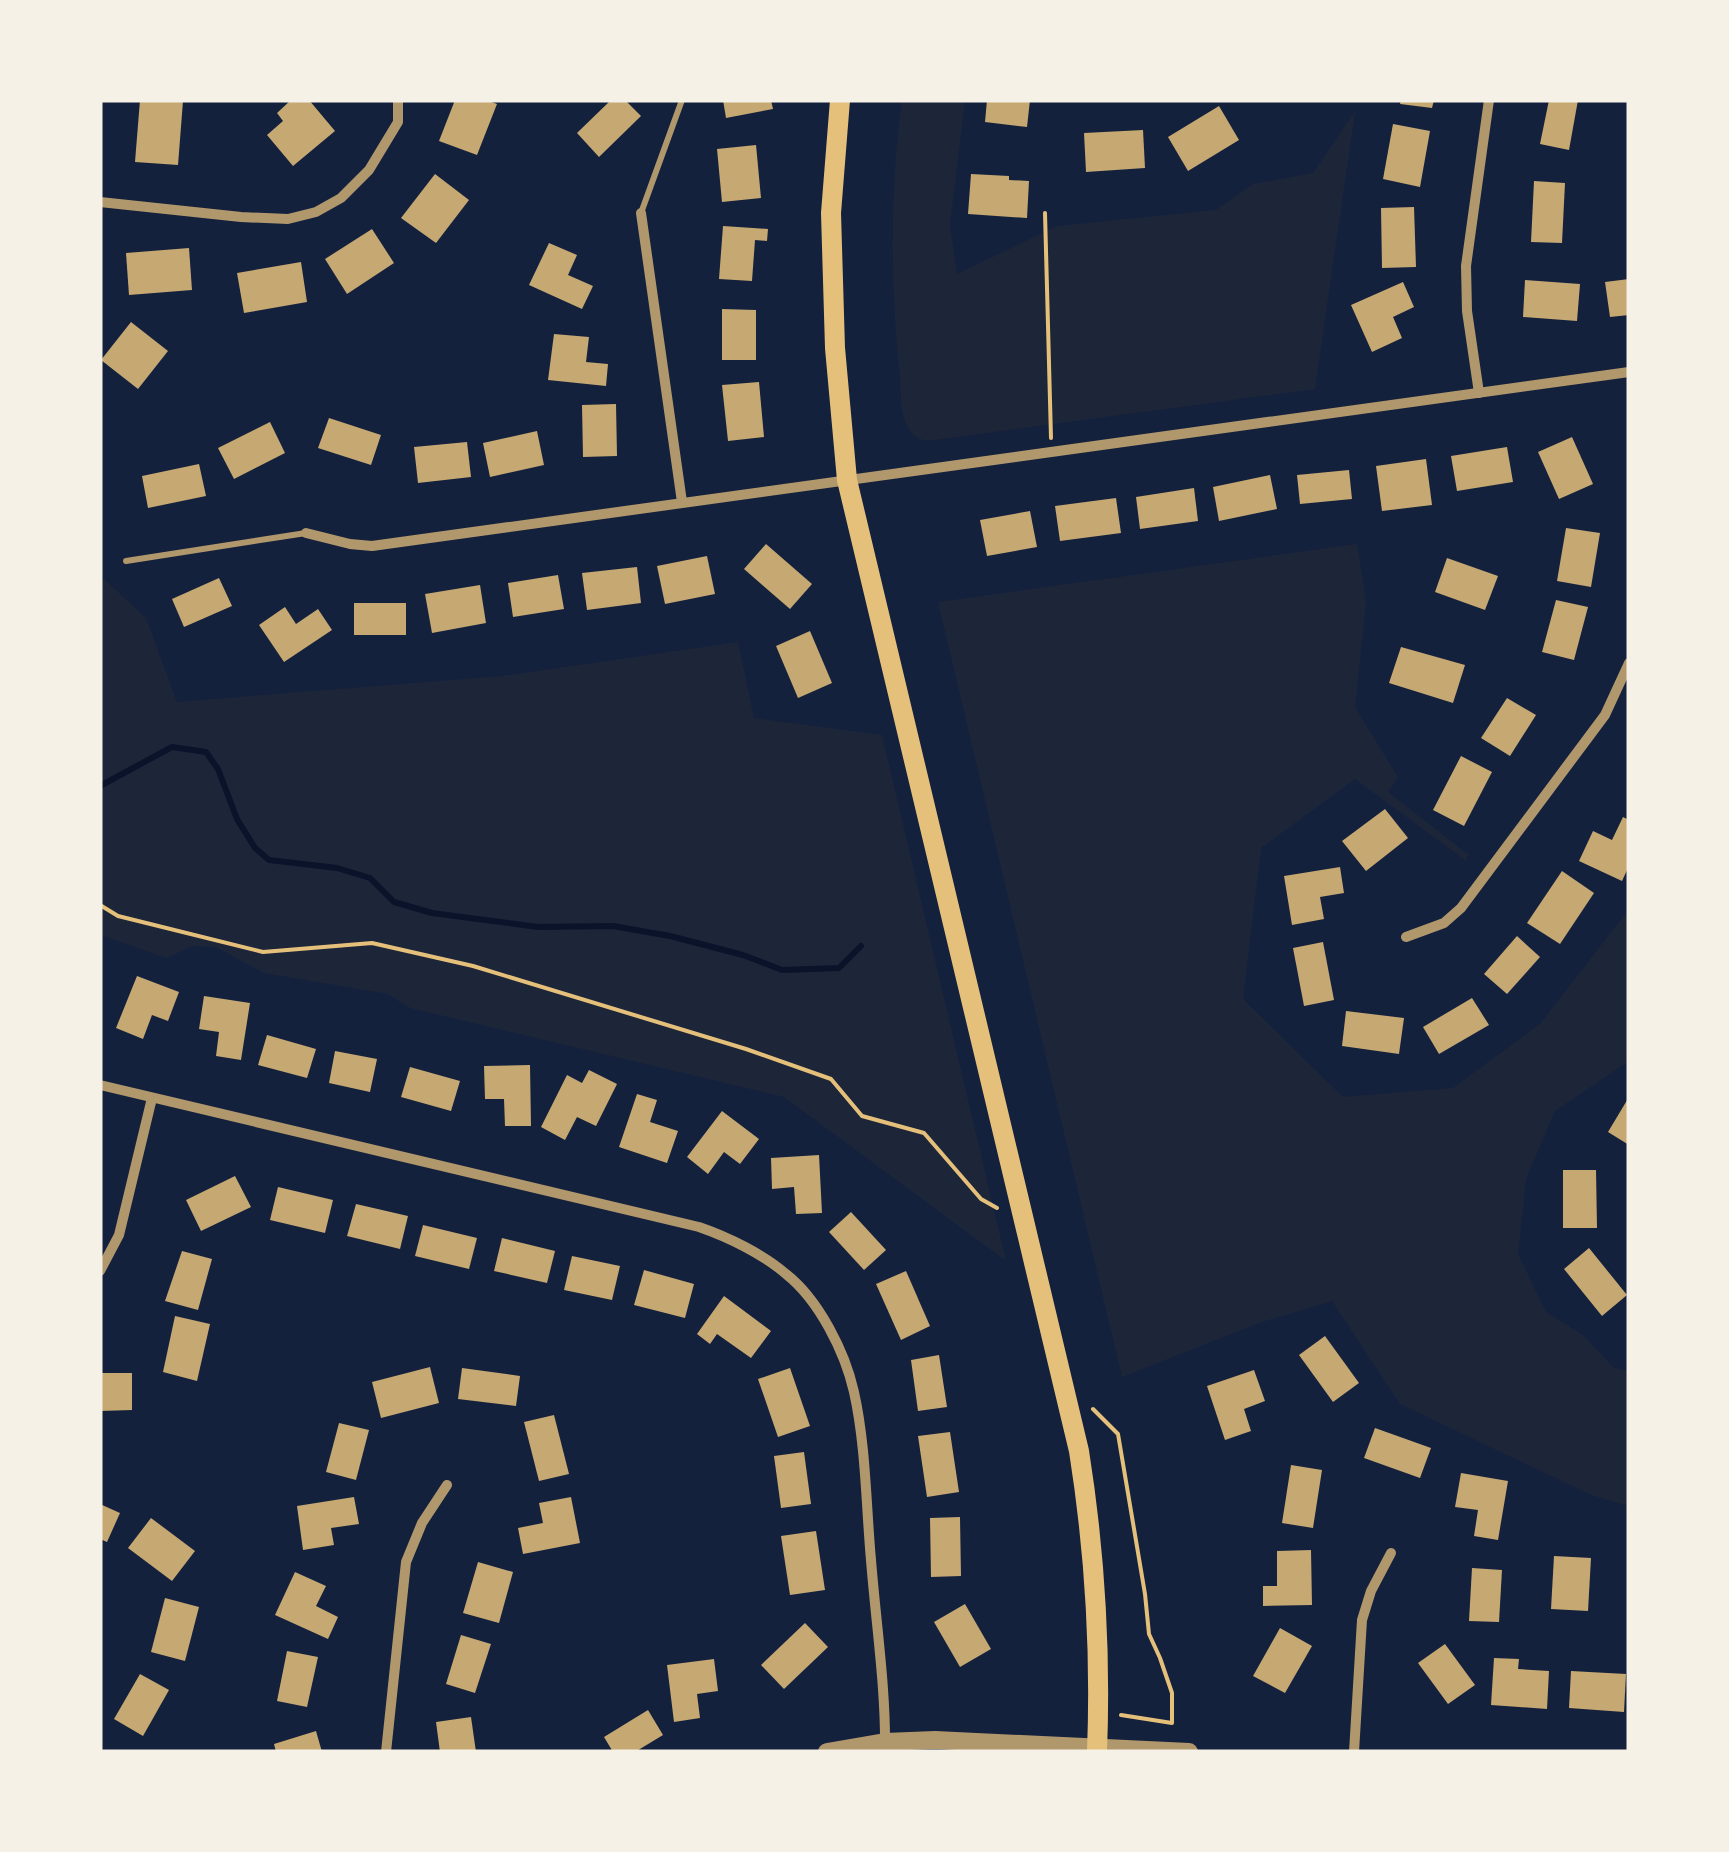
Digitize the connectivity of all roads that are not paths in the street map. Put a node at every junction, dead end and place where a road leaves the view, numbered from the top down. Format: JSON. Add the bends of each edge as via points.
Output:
{"nodes":[{"id":1,"x":398,"y":100,"type":"edge"},
{"id":2,"x":682,"y":100,"type":"edge"},
{"id":3,"x":840,"y":100,"type":"edge"},
{"id":4,"x":1489,"y":100,"type":"edge"},
{"id":5,"x":100,"y":202,"type":"edge"},
{"id":6,"x":641,"y":212,"type":"joint"},
{"id":7,"x":1629,"y":372,"type":"edge"},
{"id":8,"x":1479,"y":394,"type":"junction"},
{"id":9,"x":848,"y":480,"type":"junction"},
{"id":10,"x":682,"y":502,"type":"junction"},
{"id":11,"x":306,"y":533,"type":"joint"},
{"id":12,"x":126,"y":561,"type":"dead end"},
{"id":13,"x":1629,"y":663,"type":"edge"},
{"id":14,"x":1406,"y":937,"type":"dead end"},
{"id":15,"x":100,"y":1086,"type":"edge"},
{"id":16,"x":152,"y":1098,"type":"junction"},
{"id":17,"x":100,"y":1270,"type":"edge"},
{"id":18,"x":447,"y":1485,"type":"dead end"},
{"id":19,"x":1391,"y":1553,"type":"dead end"},
{"id":20,"x":885,"y":1747,"type":"edge"},
{"id":21,"x":1098,"y":1750,"type":"edge"},
{"id":22,"x":386,"y":1752,"type":"edge"},
{"id":23,"x":827,"y":1752,"type":"edge"},
{"id":24,"x":1189,"y":1752,"type":"edge"},
{"id":25,"x":1354,"y":1752,"type":"edge"}],
"edges":[{"from":1,"to":5,"type":"street","via":[[398,122],[368,170],[342,198],[316,212],[256,218]]},
{"from":2,"to":6,"type":"lane"},
{"from":3,"to":9,"type":"main road","via":[[830,214]]},
{"from":4,"to":8,"type":"street","via":[[1466,266]]},
{"from":6,"to":10,"type":"street"},
{"from":7,"to":8,"type":"street"},
{"from":8,"to":9,"type":"street"},
{"from":9,"to":10,"type":"street"},
{"from":9,"to":21,"type":"main road","via":[[1079,1451],[1096,1587]]},
{"from":10,"to":11,"type":"street","via":[[372,546]]},
{"from":11,"to":12,"type":"lane"},
{"from":13,"to":14,"type":"street","via":[[1604,715],[1461,908],[1444,924]]},
{"from":15,"to":16,"type":"street"},
{"from":16,"to":17,"type":"street","via":[[119,1235]]},
{"from":16,"to":20,"type":"street","via":[[698,1227],[786,1273],[810,1298],[844,1357],[854,1393]]},
{"from":18,"to":22,"type":"street","via":[[406,1562]]},
{"from":19,"to":25,"type":"street","via":[[1362,1620]]},
{"from":20,"to":21,"type":"street","via":[[935,1740]]},
{"from":20,"to":23,"type":"street"},
{"from":21,"to":24,"type":"street"}]}
